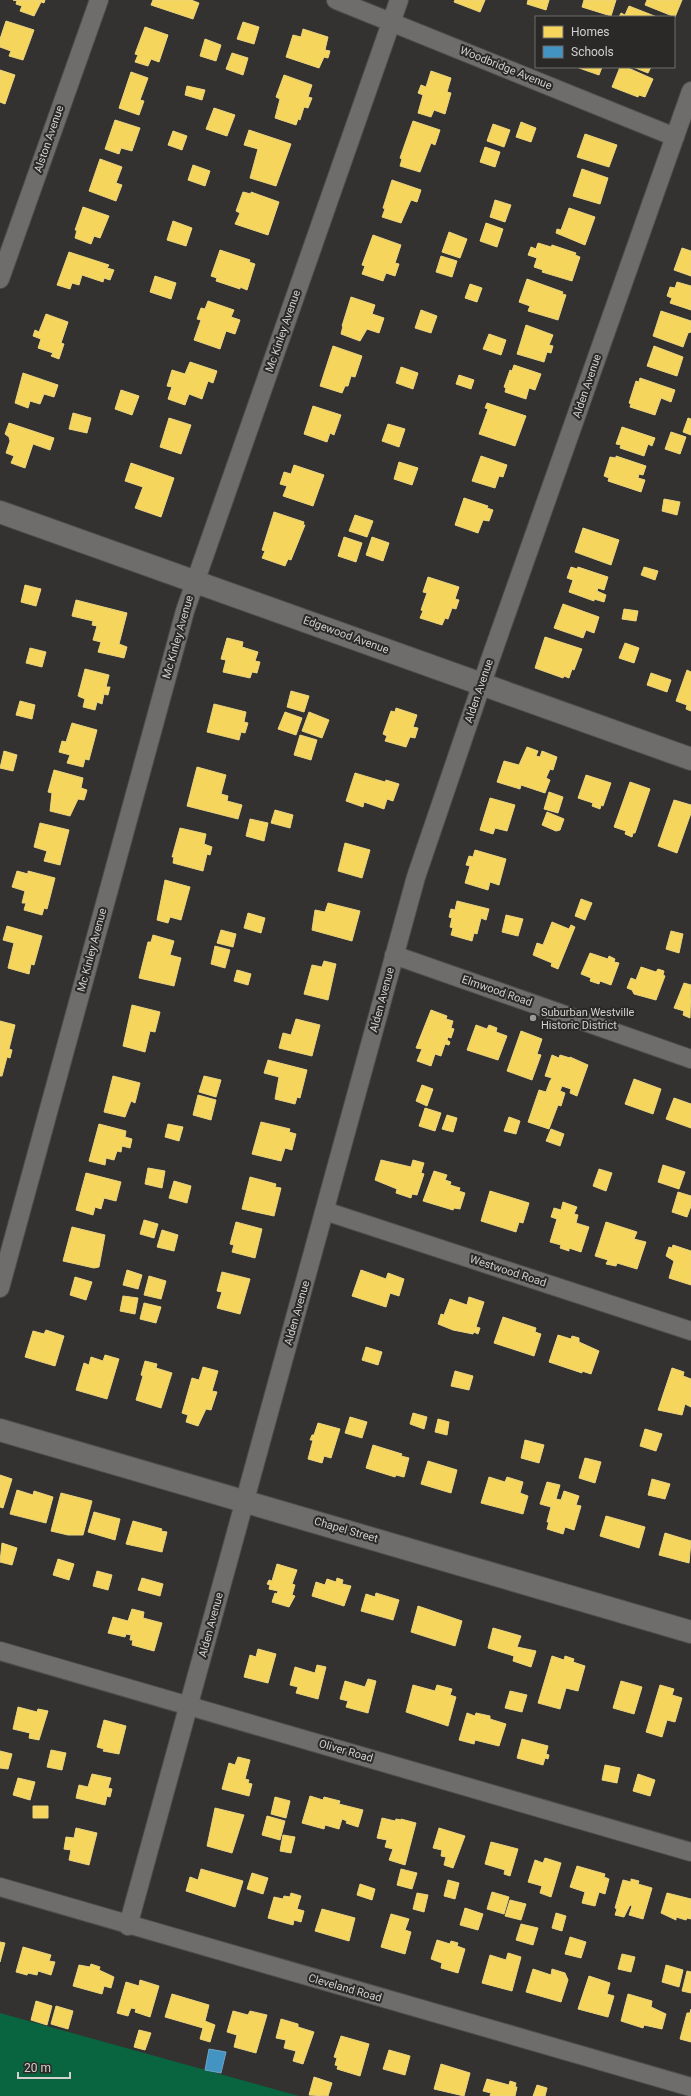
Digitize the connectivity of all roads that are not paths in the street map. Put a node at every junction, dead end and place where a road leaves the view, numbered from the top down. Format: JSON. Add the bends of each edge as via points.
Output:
{"nodes":[{"id":1,"x":99,"y":0,"type":"edge"},
{"id":2,"x":336,"y":0,"type":"edge"},
{"id":3,"x":399,"y":0,"type":"edge"},
{"id":4,"x":392,"y":22,"type":"junction"},
{"id":5,"x":691,"y":91,"type":"edge"},
{"id":6,"x":675,"y":137,"type":"junction"},
{"id":7,"x":0,"y":279,"type":"edge"},
{"id":8,"x":0,"y":512,"type":"edge"},
{"id":9,"x":195,"y":581,"type":"junction"},
{"id":10,"x":482,"y":684,"type":"junction"},
{"id":11,"x":691,"y":758,"type":"edge"},
{"id":12,"x":394,"y":955,"type":"junction"},
{"id":13,"x":691,"y":1059,"type":"edge"},
{"id":14,"x":325,"y":1210,"type":"junction"},
{"id":15,"x":0,"y":1288,"type":"edge"},
{"id":16,"x":691,"y":1331,"type":"edge"},
{"id":17,"x":0,"y":1430,"type":"edge"},
{"id":18,"x":244,"y":1500,"type":"junction"},
{"id":19,"x":691,"y":1632,"type":"edge"},
{"id":20,"x":0,"y":1651,"type":"edge"},
{"id":21,"x":189,"y":1706,"type":"junction"},
{"id":22,"x":691,"y":1852,"type":"edge"},
{"id":23,"x":0,"y":1887,"type":"edge"},
{"id":24,"x":128,"y":1926,"type":"junction"},
{"id":25,"x":691,"y":2087,"type":"edge"}],
"edges":[{"from":1,"to":7,"type":"street","name":"Alston Avenue"},
{"from":2,"to":4,"type":"street","name":"Woodbridge Avenue"},
{"from":3,"to":4,"type":"street","name":"Mc Kinley Avenue"},
{"from":4,"to":6,"type":"street","name":"Woodbridge Avenue"},
{"from":4,"to":9,"type":"street","name":"Mc Kinley Avenue"},
{"from":5,"to":6,"type":"street","name":"Alden Avenue"},
{"from":6,"to":10,"type":"street","name":"Alden Avenue"},
{"from":8,"to":9,"type":"street","name":"Edgewood Avenue"},
{"from":9,"to":10,"type":"street","name":"Edgewood Avenue"},
{"from":9,"to":15,"type":"street","name":"Mc Kinley Avenue"},
{"from":10,"to":11,"type":"street","name":"Edgewood Avenue"},
{"from":10,"to":12,"type":"street","name":"Alden Avenue","via":[[424,849]]},
{"from":12,"to":13,"type":"street","name":"Elmwood Road"},
{"from":12,"to":14,"type":"street","name":"Alden Avenue"},
{"from":14,"to":16,"type":"street","name":"Westwood Road"},
{"from":14,"to":18,"type":"street","name":"Alden Avenue"},
{"from":17,"to":18,"type":"street","name":"Chapel Street"},
{"from":18,"to":19,"type":"street","name":"Chapel Street"},
{"from":18,"to":21,"type":"street","name":"Alden Avenue"},
{"from":20,"to":21,"type":"street","name":"Oliver Road"},
{"from":21,"to":22,"type":"street","name":"Oliver Road"},
{"from":21,"to":24,"type":"street","name":"Alden Avenue"},
{"from":23,"to":24,"type":"street","name":"Cleveland Road"},
{"from":24,"to":25,"type":"street","name":"Cleveland Road"}]}
